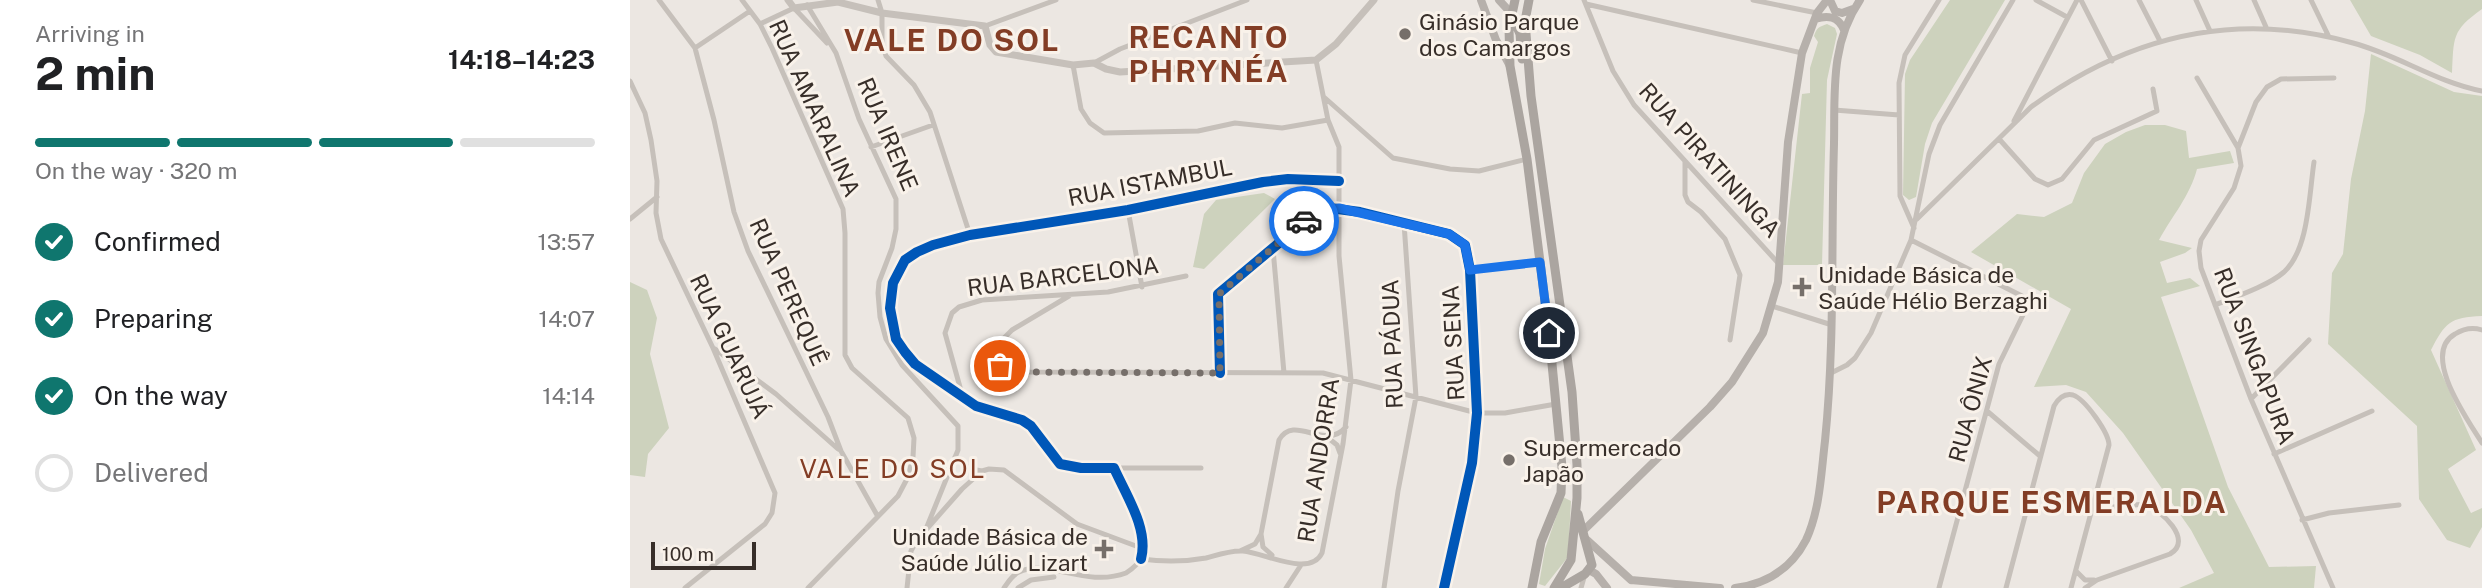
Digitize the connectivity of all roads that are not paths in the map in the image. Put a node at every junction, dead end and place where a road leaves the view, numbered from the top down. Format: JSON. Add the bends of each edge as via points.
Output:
{"nodes":[{"id":1,"x":659,"y":0,"type":"edge"},
{"id":2,"x":743,"y":0,"type":"edge"},
{"id":3,"x":788,"y":0,"type":"edge"},
{"id":4,"x":878,"y":0,"type":"edge"},
{"id":5,"x":1056,"y":0,"type":"edge"},
{"id":6,"x":1247,"y":0,"type":"edge"},
{"id":7,"x":1374,"y":0,"type":"edge"},
{"id":8,"x":1481,"y":0,"type":"edge"},
{"id":9,"x":1499,"y":0,"type":"edge"},
{"id":10,"x":1515,"y":0,"type":"edge"},
{"id":11,"x":1529,"y":0,"type":"edge"},
{"id":12,"x":1753,"y":0,"type":"edge"},
{"id":13,"x":1829,"y":0,"type":"edge"},
{"id":14,"x":1860,"y":0,"type":"edge"},
{"id":15,"x":2013,"y":0,"type":"edge"},
{"id":16,"x":2036,"y":0,"type":"edge"},
{"id":17,"x":2079,"y":0,"type":"edge"},
{"id":18,"x":2139,"y":0,"type":"edge"},
{"id":19,"x":2196,"y":0,"type":"edge"},
{"id":20,"x":2254,"y":0,"type":"edge"},
{"id":21,"x":2311,"y":0,"type":"edge"},
{"id":22,"x":839,"y":1,"type":"edge"},
{"id":23,"x":1936,"y":1,"type":"edge"},
{"id":24,"x":1585,"y":2,"type":"edge"},
{"id":25,"x":805,"y":3,"type":"edge"},
{"id":26,"x":794,"y":8,"type":"junction"},
{"id":27,"x":1854,"y":8,"type":"junction"},
{"id":28,"x":750,"y":11,"type":"junction"},
{"id":29,"x":881,"y":13,"type":"junction"},
{"id":30,"x":1511,"y":13,"type":"junction"},
{"id":31,"x":1816,"y":16,"type":"junction"},
{"id":32,"x":2067,"y":17,"type":"junction"},
{"id":33,"x":760,"y":24,"type":"junction"},
{"id":34,"x":985,"y":26,"type":"junction"},
{"id":35,"x":2266,"y":27,"type":"junction"},
{"id":36,"x":1844,"y":30,"type":"junction"},
{"id":37,"x":2210,"y":31,"type":"junction"},
{"id":38,"x":2329,"y":37,"type":"junction"},
{"id":39,"x":2160,"y":41,"type":"junction"},
{"id":40,"x":695,"y":48,"type":"junction"},
{"id":41,"x":836,"y":53,"type":"junction"},
{"id":42,"x":1802,"y":53,"type":"junction"},
{"id":43,"x":1316,"y":60,"type":"junction"},
{"id":44,"x":2112,"y":61,"type":"junction"},
{"id":45,"x":1094,"y":63,"type":"junction"},
{"id":46,"x":1073,"y":65,"type":"junction"},
{"id":47,"x":1510,"y":66,"type":"junction"},
{"id":48,"x":2197,"y":78,"type":"dead end"},
{"id":49,"x":2334,"y":78,"type":"dead end"},
{"id":50,"x":630,"y":81,"type":"edge"},
{"id":51,"x":2153,"y":89,"type":"dead end"},
{"id":52,"x":632,"y":90,"type":"edge"},
{"id":53,"x":2482,"y":91,"type":"edge"},
{"id":54,"x":1531,"y":96,"type":"junction"},
{"id":55,"x":1325,"y":98,"type":"junction"},
{"id":56,"x":1834,"y":110,"type":"junction"},
{"id":57,"x":1899,"y":115,"type":"junction"},
{"id":58,"x":1328,"y":120,"type":"junction"},
{"id":59,"x":933,"y":125,"type":"junction"},
{"id":60,"x":2012,"y":126,"type":"junction"},
{"id":61,"x":2000,"y":139,"type":"junction"},
{"id":62,"x":871,"y":147,"type":"junction"},
{"id":63,"x":2238,"y":148,"type":"junction"},
{"id":64,"x":1527,"y":159,"type":"junction"},
{"id":65,"x":1685,"y":161,"type":"junction"},
{"id":66,"x":2314,"y":162,"type":"dead end"},
{"id":67,"x":1339,"y":181,"type":"junction"},
{"id":68,"x":657,"y":197,"type":"junction"},
{"id":69,"x":1339,"y":208,"type":"junction"},
{"id":70,"x":1128,"y":209,"type":"junction"},
{"id":71,"x":630,"y":219,"type":"edge"},
{"id":72,"x":1917,"y":219,"type":"junction"},
{"id":73,"x":1404,"y":223,"type":"junction"},
{"id":74,"x":1913,"y":228,"type":"junction"},
{"id":75,"x":970,"y":235,"type":"junction"},
{"id":76,"x":1911,"y":240,"type":"junction"},
{"id":77,"x":892,"y":248,"type":"junction"},
{"id":78,"x":1273,"y":249,"type":"junction"},
{"id":79,"x":905,"y":260,"type":"junction"},
{"id":80,"x":1540,"y":262,"type":"junction"},
{"id":81,"x":1779,"y":264,"type":"junction"},
{"id":82,"x":1470,"y":270,"type":"junction"},
{"id":83,"x":1186,"y":276,"type":"dead end"},
{"id":84,"x":1142,"y":287,"type":"junction"},
{"id":85,"x":1069,"y":296,"type":"junction"},
{"id":86,"x":2215,"y":305,"type":"junction"},
{"id":87,"x":1772,"y":306,"type":"junction"},
{"id":88,"x":1832,"y":325,"type":"junction"},
{"id":89,"x":2482,"y":330,"type":"edge"},
{"id":90,"x":1730,"y":340,"type":"dead end"},
{"id":91,"x":2309,"y":340,"type":"dead end"},
{"id":92,"x":713,"y":348,"type":"junction"},
{"id":93,"x":915,"y":364,"type":"junction"},
{"id":94,"x":909,"y":372,"type":"junction"},
{"id":95,"x":1220,"y":373,"type":"junction"},
{"id":96,"x":1284,"y":373,"type":"junction"},
{"id":97,"x":1831,"y":373,"type":"junction"},
{"id":98,"x":1351,"y":380,"type":"junction"},
{"id":99,"x":1416,"y":397,"type":"junction"},
{"id":100,"x":962,"y":398,"type":"junction"},
{"id":101,"x":2250,"y":399,"type":"junction"},
{"id":102,"x":1556,"y":404,"type":"junction"},
{"id":103,"x":1987,"y":411,"type":"junction"},
{"id":104,"x":2372,"y":411,"type":"dead end"},
{"id":105,"x":1477,"y":413,"type":"junction"},
{"id":106,"x":1346,"y":426,"type":"junction"},
{"id":107,"x":1327,"y":437,"type":"junction"},
{"id":108,"x":2482,"y":443,"type":"edge"},
{"id":109,"x":841,"y":451,"type":"junction"},
{"id":110,"x":2274,"y":454,"type":"junction"},
{"id":111,"x":2040,"y":456,"type":"junction"},
{"id":112,"x":955,"y":457,"type":"junction"},
{"id":113,"x":1340,"y":457,"type":"junction"},
{"id":114,"x":1114,"y":468,"type":"junction"},
{"id":115,"x":1200,"y":468,"type":"dead end"},
{"id":116,"x":982,"y":471,"type":"junction"},
{"id":117,"x":2399,"y":505,"type":"dead end"},
{"id":118,"x":1576,"y":508,"type":"junction"},
{"id":119,"x":2093,"y":509,"type":"junction"},
{"id":120,"x":877,"y":515,"type":"junction"},
{"id":121,"x":2302,"y":520,"type":"junction"},
{"id":122,"x":926,"y":529,"type":"junction"},
{"id":123,"x":1261,"y":534,"type":"junction"},
{"id":124,"x":1585,"y":536,"type":"junction"},
{"id":125,"x":1144,"y":549,"type":"junction"},
{"id":126,"x":1240,"y":551,"type":"junction"},
{"id":127,"x":1141,"y":559,"type":"junction"},
{"id":128,"x":1277,"y":559,"type":"junction"},
{"id":129,"x":1301,"y":565,"type":"junction"},
{"id":130,"x":2076,"y":571,"type":"junction"},
{"id":131,"x":1587,"y":572,"type":"junction"},
{"id":132,"x":1061,"y":577,"type":"junction"},
{"id":133,"x":2097,"y":580,"type":"junction"},
{"id":134,"x":1633,"y":584,"type":"edge"},
{"id":135,"x":687,"y":587,"type":"edge"},
{"id":136,"x":808,"y":588,"type":"edge"},
{"id":137,"x":907,"y":588,"type":"edge"},
{"id":138,"x":1004,"y":588,"type":"edge"},
{"id":139,"x":1018,"y":588,"type":"edge"},
{"id":140,"x":1286,"y":588,"type":"edge"},
{"id":141,"x":1384,"y":588,"type":"edge"},
{"id":142,"x":1444,"y":588,"type":"edge"},
{"id":143,"x":1532,"y":588,"type":"edge"},
{"id":144,"x":1554,"y":588,"type":"edge"},
{"id":145,"x":1561,"y":588,"type":"edge"},
{"id":146,"x":1581,"y":588,"type":"edge"},
{"id":147,"x":1607,"y":588,"type":"edge"},
{"id":148,"x":1625,"y":588,"type":"edge"},
{"id":149,"x":1720,"y":588,"type":"edge"},
{"id":150,"x":1735,"y":588,"type":"edge"},
{"id":151,"x":1939,"y":588,"type":"edge"},
{"id":152,"x":2006,"y":588,"type":"edge"},
{"id":153,"x":2071,"y":588,"type":"edge"},
{"id":154,"x":2085,"y":588,"type":"edge"},
{"id":155,"x":2332,"y":588,"type":"edge"}],
"edges":[{"from":1,"to":40,"type":"street","name":"RUA PEREQUÊ"},
{"from":2,"to":28,"type":"street","name":"RUA AMARALINA"},
{"from":3,"to":26,"type":"street","name":"RUA IRENE"},
{"from":4,"to":29,"type":"street"},
{"from":5,"to":34,"type":"street"},
{"from":6,"to":45,"type":"street"},
{"from":7,"to":43,"type":"street"},
{"from":8,"to":47,"type":"main road"},
{"from":9,"to":30,"type":"main road"},
{"from":10,"to":30,"type":"main road"},
{"from":11,"to":54,"type":"main road","via":[[1525,21]]},
{"from":12,"to":31,"type":"street"},
{"from":13,"to":27,"type":"main road","via":[[1835,11]]},
{"from":13,"to":31,"type":"main road"},
{"from":14,"to":27,"type":"main road"},
{"from":15,"to":72,"type":"street","via":[[1940,125],[1928,154]]},
{"from":16,"to":32,"type":"street"},
{"from":17,"to":32,"type":"street"},
{"from":17,"to":44,"type":"street"},
{"from":18,"to":39,"type":"street"},
{"from":19,"to":37,"type":"street"},
{"from":20,"to":35,"type":"street"},
{"from":21,"to":38,"type":"street"},
{"from":22,"to":25,"type":"street"},
{"from":22,"to":29,"type":"street"},
{"from":23,"to":57,"type":"street","via":[[1905,55]]},
{"from":24,"to":42,"type":"street"},
{"from":24,"to":65,"type":"street","name":"RUA PIRATININGA","via":[[1625,92]]},
{"from":25,"to":26,"type":"street"},
{"from":25,"to":41,"type":"street","name":"RUA IRENE"},
{"from":26,"to":33,"type":"street"},
{"from":26,"to":41,"type":"street","name":"RUA IRENE"},
{"from":27,"to":36,"type":"main road"},
{"from":28,"to":33,"type":"street","name":"RUA AMARALINA"},
{"from":28,"to":40,"type":"street"},
{"from":29,"to":34,"type":"street"},
{"from":29,"to":59,"type":"street","via":[[886,56],[914,85]]},
{"from":30,"to":47,"type":"main road"},
{"from":30,"to":54,"type":"main road","via":[[1520,34],[1525,86]]},
{"from":31,"to":36,"type":"main road","via":[[1837,19]]},
{"from":31,"to":42,"type":"main road"},
{"from":32,"to":60,"type":"street"},
{"from":33,"to":120,"type":"street","name":"RUA AMARALINA","via":[[843,209],[845,355],[852,368],[912,427],[908,477],[898,496]]},
{"from":34,"to":46,"type":"street","via":[[996,52]]},
{"from":35,"to":37,"type":"street"},
{"from":35,"to":38,"type":"street"},
{"from":36,"to":56,"type":"main road","via":[[1835,71]]},
{"from":37,"to":39,"type":"street"},
{"from":38,"to":53,"type":"street","via":[[2385,53],[2446,81]]},
{"from":39,"to":44,"type":"street"},
{"from":40,"to":109,"type":"street","name":"RUA PEREQUÊ","via":[[734,212],[748,251]]},
{"from":41,"to":62,"type":"street","name":"RUA IRENE"},
{"from":42,"to":81,"type":"main road","via":[[1788,142]]},
{"from":43,"to":45,"type":"street","via":[[1120,72]]},
{"from":43,"to":55,"type":"street","name":"RUA ANDORRA"},
{"from":44,"to":60,"type":"street","via":[[2051,93]]},
{"from":45,"to":46,"type":"street"},
{"from":46,"to":58,"type":"street","via":[[1081,109],[1104,133],[1198,131],[1235,123],[1282,128]]},
{"from":47,"to":64,"type":"main road"},
{"from":48,"to":63,"type":"street"},
{"from":49,"to":63,"type":"street","name":"RUA SINGAPURA","via":[[2274,81],[2261,93]]},
{"from":50,"to":52,"type":"street","name":"RUA GUARUJÁ"},
{"from":51,"to":61,"type":"street","via":[[2155,113],[2101,135],[2054,184],[2035,179]]},
{"from":52,"to":68,"type":"street","name":"RUA GUARUJÁ","via":[[645,113]]},
{"from":54,"to":118,"type":"main road","via":[[1572,392]]},
{"from":55,"to":58,"type":"street","name":"RUA ANDORRA"},
{"from":55,"to":64,"type":"street","via":[[1393,158],[1479,171]]},
{"from":56,"to":57,"type":"street"},
{"from":56,"to":88,"type":"main road"},
{"from":57,"to":74,"type":"street","via":[[1900,197]]},
{"from":58,"to":67,"type":"street","name":"RUA ANDORRA","via":[[1339,146]]},
{"from":59,"to":62,"type":"street"},
{"from":59,"to":75,"type":"street"},
{"from":60,"to":61,"type":"street"},
{"from":61,"to":72,"type":"street"},
{"from":62,"to":77,"type":"street","name":"RUA IRENE","via":[[896,199],[898,219]]},
{"from":63,"to":86,"type":"street","name":"RUA SINGAPURA","via":[[2241,166],[2234,188],[2201,240],[2199,251]]},
{"from":64,"to":80,"type":"main road"},
{"from":65,"to":81,"type":"street","name":"RUA PIRATININGA"},
{"from":65,"to":90,"type":"street","via":[[1688,202],[1725,239],[1740,275]]},
{"from":66,"to":86,"type":"street","via":[[2299,252],[2283,273]]},
{"from":67,"to":69,"type":"street","name":"RUA ANDORRA"},
{"from":67,"to":70,"type":"street","name":"RUA ISTAMBUL","via":[[1264,182]]},
{"from":68,"to":71,"type":"street"},
{"from":68,"to":92,"type":"street","name":"RUA GUARUJÁ","via":[[661,239]]},
{"from":69,"to":73,"type":"street","name":"RUA SENA"},
{"from":69,"to":78,"type":"street","via":[[1317,212]]},
{"from":69,"to":98,"type":"street","name":"RUA ANDORRA"},
{"from":70,"to":75,"type":"street","name":"RUA ISTAMBUL"},
{"from":70,"to":84,"type":"street"},
{"from":72,"to":74,"type":"street"},
{"from":73,"to":82,"type":"street","name":"RUA SENA","via":[[1456,237],[1465,245]]},
{"from":73,"to":99,"type":"street","name":"RUA PÁDUA"},
{"from":74,"to":76,"type":"street"},
{"from":75,"to":79,"type":"street","name":"RUA ISTAMBUL","via":[[933,245]]},
{"from":76,"to":97,"type":"street","via":[[1871,333],[1855,358]]},
{"from":76,"to":103,"type":"street","name":"RUA ÔNIX","via":[[2025,301],[2023,316],[1999,364]]},
{"from":77,"to":79,"type":"street"},
{"from":77,"to":94,"type":"street","name":"RUA IRENE","via":[[879,282],[880,317],[886,339]]},
{"from":78,"to":95,"type":"street","via":[[1219,294]]},
{"from":78,"to":96,"type":"street"},
{"from":79,"to":93,"type":"street","via":[[893,283],[890,308],[896,339]]},
{"from":80,"to":82,"type":"street"},
{"from":80,"to":102,"type":"main road"},
{"from":81,"to":87,"type":"main road"},
{"from":82,"to":105,"type":"street","name":"RUA SENA"},
{"from":83,"to":84,"type":"street","name":"RUA BARCELONA"},
{"from":84,"to":85,"type":"street","name":"RUA BARCELONA"},
{"from":85,"to":95,"type":"street","via":[[1004,336],[996,350],[1000,366],[1021,372]]},
{"from":85,"to":100,"type":"street","name":"RUA BARCELONA","via":[[982,300],[952,313],[945,333]]},
{"from":86,"to":101,"type":"street","name":"RUA SINGAPURA"},
{"from":87,"to":88,"type":"street"},
{"from":87,"to":124,"type":"main road","via":[[1753,352],[1732,382]]},
{"from":88,"to":97,"type":"main road"},
{"from":89,"to":108,"type":"street","via":[[2454,334],[2445,343],[2441,360],[2446,379]]},
{"from":91,"to":101,"type":"street"},
{"from":92,"to":109,"type":"street","via":[[776,394]]},
{"from":92,"to":135,"type":"street","name":"RUA GUARUJÁ","via":[[771,479],[775,503],[765,524]]},
{"from":93,"to":94,"type":"street"},
{"from":93,"to":100,"type":"street"},
{"from":94,"to":112,"type":"street","name":"RUA IRENE","via":[[958,426]]},
{"from":95,"to":96,"type":"street"},
{"from":96,"to":98,"type":"street","via":[[1323,373]]},
{"from":97,"to":150,"type":"main road","via":[[1817,507],[1805,540],[1789,564],[1771,579]]},
{"from":98,"to":99,"type":"street"},
{"from":98,"to":106,"type":"street","name":"RUA ANDORRA"},
{"from":99,"to":105,"type":"street"},
{"from":99,"to":141,"type":"street","name":"RUA PÁDUA"},
{"from":100,"to":114,"type":"street","via":[[1031,426],[1060,464]]},
{"from":101,"to":110,"type":"street","name":"RUA SINGAPURA"},
{"from":102,"to":105,"type":"street"},
{"from":102,"to":143,"type":"main road","via":[[1561,493],[1541,542]]},
{"from":103,"to":111,"type":"street"},
{"from":103,"to":151,"type":"street","name":"RUA ÔNIX"},
{"from":104,"to":110,"type":"street"},
{"from":105,"to":142,"type":"street","name":"RUA SENA","via":[[1472,463]]},
{"from":106,"to":107,"type":"street"},
{"from":106,"to":113,"type":"street","name":"RUA ANDORRA"},
{"from":107,"to":113,"type":"street","via":[[1337,445]]},
{"from":107,"to":123,"type":"street","via":[[1292,430],[1283,434]]},
{"from":109,"to":120,"type":"street","name":"RUA PEREQUÊ"},
{"from":110,"to":121,"type":"street","name":"RUA SINGAPURA"},
{"from":111,"to":119,"type":"street","via":[[2054,406],[2064,396],[2076,396],[2109,437]]},
{"from":111,"to":152,"type":"street"},
{"from":112,"to":116,"type":"street"},
{"from":112,"to":122,"type":"street","name":"RUA IRENE"},
{"from":113,"to":129,"type":"street","name":"RUA ANDORRA","via":[[1322,553],[1311,565]]},
{"from":114,"to":115,"type":"street"},
{"from":114,"to":125,"type":"street","via":[[1140,527]]},
{"from":116,"to":122,"type":"street"},
{"from":116,"to":125,"type":"street","via":[[1004,470],[1077,524]]},
{"from":117,"to":121,"type":"street"},
{"from":118,"to":124,"type":"main road"},
{"from":118,"to":144,"type":"main road","via":[[1571,560]]},
{"from":119,"to":130,"type":"street"},
{"from":119,"to":133,"type":"street","via":[[2153,507],[2180,542],[2170,554]]},
{"from":120,"to":136,"type":"street","name":"RUA AMARALINA"},
{"from":121,"to":155,"type":"street","name":"RUA SINGAPURA"},
{"from":122,"to":137,"type":"street","via":[[911,551]]},
{"from":123,"to":126,"type":"street","via":[[1255,544]]},
{"from":123,"to":128,"type":"street","via":[[1262,544]]},
{"from":124,"to":131,"type":"main road","via":[[1592,561]]},
{"from":124,"to":134,"type":"main road"},
{"from":125,"to":127,"type":"street"},
{"from":126,"to":127,"type":"street","name":"RUA ANDORRA","via":[[1190,560]]},
{"from":126,"to":128,"type":"street","name":"RUA ANDORRA"},
{"from":127,"to":132,"type":"street","via":[[1117,579],[1097,584]]},
{"from":128,"to":129,"type":"street","name":"RUA ANDORRA"},
{"from":129,"to":140,"type":"street"},
{"from":130,"to":133,"type":"street","via":[[2085,580]]},
{"from":130,"to":153,"type":"street"},
{"from":131,"to":145,"type":"main road"},
{"from":131,"to":146,"type":"street"},
{"from":131,"to":147,"type":"main road","via":[[1596,573]]},
{"from":132,"to":138,"type":"street","via":[[1025,570]]},
{"from":132,"to":139,"type":"street","via":[[1031,580]]},
{"from":133,"to":154,"type":"street"},
{"from":134,"to":148,"type":"main road"},
{"from":134,"to":149,"type":"main road"}]}
